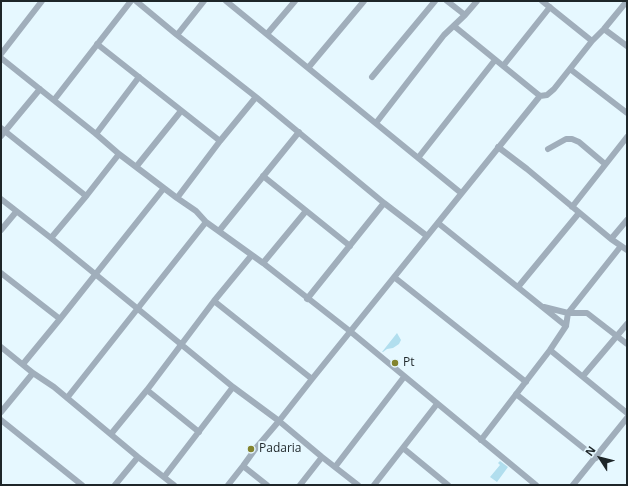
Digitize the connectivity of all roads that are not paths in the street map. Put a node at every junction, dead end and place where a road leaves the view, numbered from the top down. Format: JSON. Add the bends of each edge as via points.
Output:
{"nodes":[{"id":1,"x":42,"y":1,"type":"edge"},
{"id":2,"x":131,"y":1,"type":"edge"},
{"id":3,"x":136,"y":1,"type":"edge"},
{"id":4,"x":204,"y":1,"type":"edge"},
{"id":5,"x":226,"y":1,"type":"edge"},
{"id":6,"x":295,"y":1,"type":"edge"},
{"id":7,"x":364,"y":1,"type":"edge"},
{"id":8,"x":435,"y":1,"type":"edge"},
{"id":9,"x":446,"y":1,"type":"edge"},
{"id":10,"x":477,"y":1,"type":"edge"},
{"id":11,"x":542,"y":1,"type":"edge"},
{"id":12,"x":627,"y":1,"type":"edge"},
{"id":13,"x":550,"y":8,"type":"junction"},
{"id":14,"x":465,"y":15,"type":"junction"},
{"id":15,"x":454,"y":26,"type":"junction"},
{"id":16,"x":604,"y":29,"type":"junction"},
{"id":17,"x":267,"y":34,"type":"junction"},
{"id":18,"x":177,"y":35,"type":"junction"},
{"id":19,"x":592,"y":41,"type":"junction"},
{"id":20,"x":98,"y":44,"type":"junction"},
{"id":21,"x":627,"y":46,"type":"edge"},
{"id":22,"x":1,"y":54,"type":"edge"},
{"id":23,"x":1,"y":58,"type":"edge"},
{"id":24,"x":496,"y":60,"type":"junction"},
{"id":25,"x":503,"y":66,"type":"junction"},
{"id":26,"x":308,"y":68,"type":"junction"},
{"id":27,"x":570,"y":69,"type":"junction"},
{"id":28,"x":139,"y":77,"type":"junction"},
{"id":29,"x":372,"y":77,"type":"dead end"},
{"id":30,"x":40,"y":89,"type":"junction"},
{"id":31,"x":540,"y":96,"type":"junction"},
{"id":32,"x":256,"y":97,"type":"junction"},
{"id":33,"x":54,"y":100,"type":"junction"},
{"id":34,"x":181,"y":111,"type":"junction"},
{"id":35,"x":627,"y":113,"type":"edge"},
{"id":36,"x":376,"y":123,"type":"junction"},
{"id":37,"x":2,"y":132,"type":"edge"},
{"id":38,"x":298,"y":132,"type":"junction"},
{"id":39,"x":96,"y":134,"type":"junction"},
{"id":40,"x":627,"y":136,"type":"edge"},
{"id":41,"x":220,"y":141,"type":"junction"},
{"id":42,"x":498,"y":147,"type":"junction"},
{"id":43,"x":548,"y":149,"type":"dead end"},
{"id":44,"x":119,"y":154,"type":"junction"},
{"id":45,"x":418,"y":158,"type":"junction"},
{"id":46,"x":605,"y":164,"type":"junction"},
{"id":47,"x":136,"y":167,"type":"junction"},
{"id":48,"x":263,"y":176,"type":"junction"},
{"id":49,"x":164,"y":188,"type":"junction"},
{"id":50,"x":461,"y":193,"type":"junction"},
{"id":51,"x":86,"y":196,"type":"junction"},
{"id":52,"x":177,"y":198,"type":"junction"},
{"id":53,"x":1,"y":199,"type":"edge"},
{"id":54,"x":384,"y":203,"type":"junction"},
{"id":55,"x":572,"y":208,"type":"junction"},
{"id":56,"x":306,"y":211,"type":"junction"},
{"id":57,"x":16,"y":212,"type":"junction"},
{"id":58,"x":579,"y":212,"type":"junction"},
{"id":59,"x":627,"y":220,"type":"edge"},
{"id":60,"x":206,"y":222,"type":"junction"},
{"id":61,"x":438,"y":223,"type":"junction"},
{"id":62,"x":1,"y":230,"type":"edge"},
{"id":63,"x":219,"y":231,"type":"junction"},
{"id":64,"x":427,"y":236,"type":"junction"},
{"id":65,"x":51,"y":238,"type":"junction"},
{"id":66,"x":611,"y":239,"type":"junction"},
{"id":67,"x":350,"y":246,"type":"junction"},
{"id":68,"x":621,"y":246,"type":"junction"},
{"id":69,"x":627,"y":250,"type":"edge"},
{"id":70,"x":251,"y":256,"type":"junction"},
{"id":71,"x":263,"y":263,"type":"junction"},
{"id":72,"x":1,"y":273,"type":"edge"},
{"id":73,"x":95,"y":274,"type":"junction"},
{"id":74,"x":394,"y":277,"type":"junction"},
{"id":75,"x":518,"y":287,"type":"junction"},
{"id":76,"x":307,"y":298,"type":"junction"},
{"id":77,"x":214,"y":301,"type":"junction"},
{"id":78,"x":542,"y":306,"type":"junction"},
{"id":79,"x":138,"y":309,"type":"junction"},
{"id":80,"x":568,"y":313,"type":"junction"},
{"id":81,"x":60,"y":319,"type":"junction"},
{"id":82,"x":627,"y":324,"type":"edge"},
{"id":83,"x":566,"y":326,"type":"junction"},
{"id":84,"x":351,"y":332,"type":"junction"},
{"id":85,"x":617,"y":336,"type":"junction"},
{"id":86,"x":627,"y":344,"type":"edge"},
{"id":87,"x":182,"y":345,"type":"junction"},
{"id":88,"x":1,"y":347,"type":"edge"},
{"id":89,"x":550,"y":350,"type":"junction"},
{"id":90,"x":23,"y":364,"type":"junction"},
{"id":91,"x":33,"y":373,"type":"junction"},
{"id":92,"x":584,"y":376,"type":"junction"},
{"id":93,"x":404,"y":377,"type":"junction"},
{"id":94,"x":312,"y":379,"type":"junction"},
{"id":95,"x":526,"y":382,"type":"junction"},
{"id":96,"x":233,"y":387,"type":"junction"},
{"id":97,"x":147,"y":390,"type":"junction"},
{"id":98,"x":516,"y":394,"type":"junction"},
{"id":99,"x":67,"y":398,"type":"junction"},
{"id":100,"x":437,"y":404,"type":"junction"},
{"id":101,"x":1,"y":412,"type":"edge"},
{"id":102,"x":627,"y":412,"type":"edge"},
{"id":103,"x":627,"y":418,"type":"edge"},
{"id":104,"x":1,"y":420,"type":"edge"},
{"id":105,"x":279,"y":421,"type":"junction"},
{"id":106,"x":199,"y":432,"type":"junction"},
{"id":107,"x":111,"y":434,"type":"junction"},
{"id":108,"x":481,"y":440,"type":"junction"},
{"id":109,"x":403,"y":448,"type":"junction"},
{"id":110,"x":138,"y":457,"type":"junction"},
{"id":111,"x":322,"y":457,"type":"junction"},
{"id":112,"x":596,"y":458,"type":"junction"},
{"id":113,"x":244,"y":466,"type":"junction"},
{"id":114,"x":335,"y":467,"type":"junction"},
{"id":115,"x":164,"y":477,"type":"junction"},
{"id":116,"x":82,"y":485,"type":"edge"},
{"id":117,"x":115,"y":485,"type":"edge"},
{"id":118,"x":174,"y":485,"type":"edge"},
{"id":119,"x":228,"y":485,"type":"edge"},
{"id":120,"x":267,"y":485,"type":"edge"},
{"id":121,"x":300,"y":485,"type":"edge"},
{"id":122,"x":358,"y":485,"type":"edge"},
{"id":123,"x":374,"y":485,"type":"edge"},
{"id":124,"x":448,"y":485,"type":"edge"},
{"id":125,"x":536,"y":485,"type":"edge"},
{"id":126,"x":573,"y":485,"type":"edge"}],
"edges":[{"from":1,"to":22,"type":"street"},
{"from":2,"to":20,"type":"street"},
{"from":3,"to":18,"type":"street"},
{"from":4,"to":18,"type":"street"},
{"from":5,"to":17,"type":"street"},
{"from":6,"to":17,"type":"street"},
{"from":7,"to":26,"type":"street"},
{"from":8,"to":29,"type":"street"},
{"from":9,"to":14,"type":"street"},
{"from":10,"to":14,"type":"street"},
{"from":11,"to":13,"type":"street"},
{"from":12,"to":16,"type":"street"},
{"from":13,"to":19,"type":"street"},
{"from":13,"to":25,"type":"street"},
{"from":14,"to":15,"type":"street"},
{"from":15,"to":24,"type":"street"},
{"from":15,"to":36,"type":"street","via":[[444,35]]},
{"from":16,"to":19,"type":"street"},
{"from":16,"to":21,"type":"street"},
{"from":17,"to":26,"type":"street"},
{"from":18,"to":32,"type":"street"},
{"from":19,"to":27,"type":"street"},
{"from":20,"to":28,"type":"street"},
{"from":20,"to":33,"type":"street"},
{"from":23,"to":30,"type":"street"},
{"from":24,"to":25,"type":"street"},
{"from":24,"to":45,"type":"street"},
{"from":25,"to":31,"type":"street"},
{"from":26,"to":36,"type":"street"},
{"from":27,"to":31,"type":"street","via":[[554,89],[547,95]]},
{"from":27,"to":35,"type":"street"},
{"from":28,"to":34,"type":"street"},
{"from":28,"to":39,"type":"street"},
{"from":30,"to":33,"type":"street"},
{"from":30,"to":37,"type":"street"},
{"from":31,"to":42,"type":"street"},
{"from":32,"to":38,"type":"street"},
{"from":32,"to":41,"type":"street"},
{"from":33,"to":39,"type":"street"},
{"from":34,"to":41,"type":"street"},
{"from":34,"to":47,"type":"street"},
{"from":36,"to":45,"type":"street"},
{"from":37,"to":51,"type":"street"},
{"from":38,"to":48,"type":"street"},
{"from":38,"to":54,"type":"street"},
{"from":39,"to":44,"type":"street"},
{"from":40,"to":46,"type":"street"},
{"from":41,"to":52,"type":"street"},
{"from":42,"to":50,"type":"street"},
{"from":42,"to":55,"type":"street"},
{"from":43,"to":46,"type":"street","via":[[566,139],[572,139]]},
{"from":44,"to":47,"type":"street"},
{"from":44,"to":51,"type":"street"},
{"from":45,"to":50,"type":"street"},
{"from":46,"to":55,"type":"street"},
{"from":47,"to":49,"type":"street"},
{"from":48,"to":56,"type":"street"},
{"from":48,"to":63,"type":"street"},
{"from":49,"to":52,"type":"street"},
{"from":49,"to":73,"type":"street"},
{"from":50,"to":61,"type":"street"},
{"from":51,"to":65,"type":"street"},
{"from":52,"to":60,"type":"street","via":[[196,211]]},
{"from":53,"to":57,"type":"street"},
{"from":54,"to":64,"type":"street"},
{"from":54,"to":67,"type":"street"},
{"from":55,"to":58,"type":"street"},
{"from":56,"to":67,"type":"street"},
{"from":56,"to":71,"type":"street"},
{"from":57,"to":62,"type":"street"},
{"from":57,"to":65,"type":"street"},
{"from":58,"to":66,"type":"street"},
{"from":58,"to":75,"type":"street"},
{"from":59,"to":66,"type":"street"},
{"from":60,"to":63,"type":"street"},
{"from":60,"to":79,"type":"street"},
{"from":61,"to":64,"type":"street"},
{"from":61,"to":75,"type":"street"},
{"from":63,"to":70,"type":"street"},
{"from":64,"to":74,"type":"street"},
{"from":65,"to":73,"type":"street"},
{"from":66,"to":68,"type":"street"},
{"from":67,"to":76,"type":"street"},
{"from":68,"to":69,"type":"street"},
{"from":68,"to":80,"type":"street"},
{"from":70,"to":71,"type":"street"},
{"from":70,"to":77,"type":"street"},
{"from":71,"to":76,"type":"street"},
{"from":72,"to":81,"type":"street"},
{"from":73,"to":79,"type":"street"},
{"from":73,"to":81,"type":"street"},
{"from":74,"to":84,"type":"street"},
{"from":74,"to":95,"type":"street"},
{"from":75,"to":78,"type":"street"},
{"from":76,"to":84,"type":"street"},
{"from":77,"to":87,"type":"street"},
{"from":77,"to":94,"type":"street"},
{"from":78,"to":80,"type":"street"},
{"from":78,"to":83,"type":"street"},
{"from":79,"to":87,"type":"street"},
{"from":79,"to":99,"type":"street"},
{"from":80,"to":83,"type":"street"},
{"from":80,"to":85,"type":"street","via":[[587,313]]},
{"from":81,"to":90,"type":"street"},
{"from":82,"to":85,"type":"street"},
{"from":83,"to":89,"type":"street"},
{"from":84,"to":93,"type":"street"},
{"from":84,"to":94,"type":"street"},
{"from":85,"to":86,"type":"street"},
{"from":85,"to":92,"type":"street"},
{"from":87,"to":96,"type":"street"},
{"from":87,"to":97,"type":"street"},
{"from":88,"to":90,"type":"street"},
{"from":89,"to":92,"type":"street"},
{"from":89,"to":95,"type":"street"},
{"from":90,"to":91,"type":"street"},
{"from":91,"to":99,"type":"street"},
{"from":91,"to":101,"type":"street"},
{"from":92,"to":102,"type":"street"},
{"from":93,"to":100,"type":"street"},
{"from":93,"to":114,"type":"street"},
{"from":94,"to":105,"type":"street"},
{"from":95,"to":98,"type":"street"},
{"from":96,"to":105,"type":"street"},
{"from":96,"to":106,"type":"street"},
{"from":97,"to":106,"type":"street"},
{"from":97,"to":107,"type":"street"},
{"from":98,"to":108,"type":"street"},
{"from":98,"to":112,"type":"street"},
{"from":99,"to":107,"type":"street"},
{"from":100,"to":108,"type":"street"},
{"from":100,"to":109,"type":"street"},
{"from":103,"to":112,"type":"street"},
{"from":104,"to":116,"type":"street"},
{"from":105,"to":111,"type":"street"},
{"from":105,"to":113,"type":"street"},
{"from":106,"to":115,"type":"street"},
{"from":107,"to":110,"type":"street"},
{"from":108,"to":125,"type":"street"},
{"from":109,"to":123,"type":"street"},
{"from":109,"to":124,"type":"street"},
{"from":110,"to":115,"type":"street"},
{"from":110,"to":117,"type":"street"},
{"from":111,"to":114,"type":"street"},
{"from":111,"to":121,"type":"street"},
{"from":112,"to":126,"type":"street"},
{"from":113,"to":119,"type":"street"},
{"from":113,"to":120,"type":"street"},
{"from":114,"to":122,"type":"street"},
{"from":115,"to":118,"type":"street"}]}
